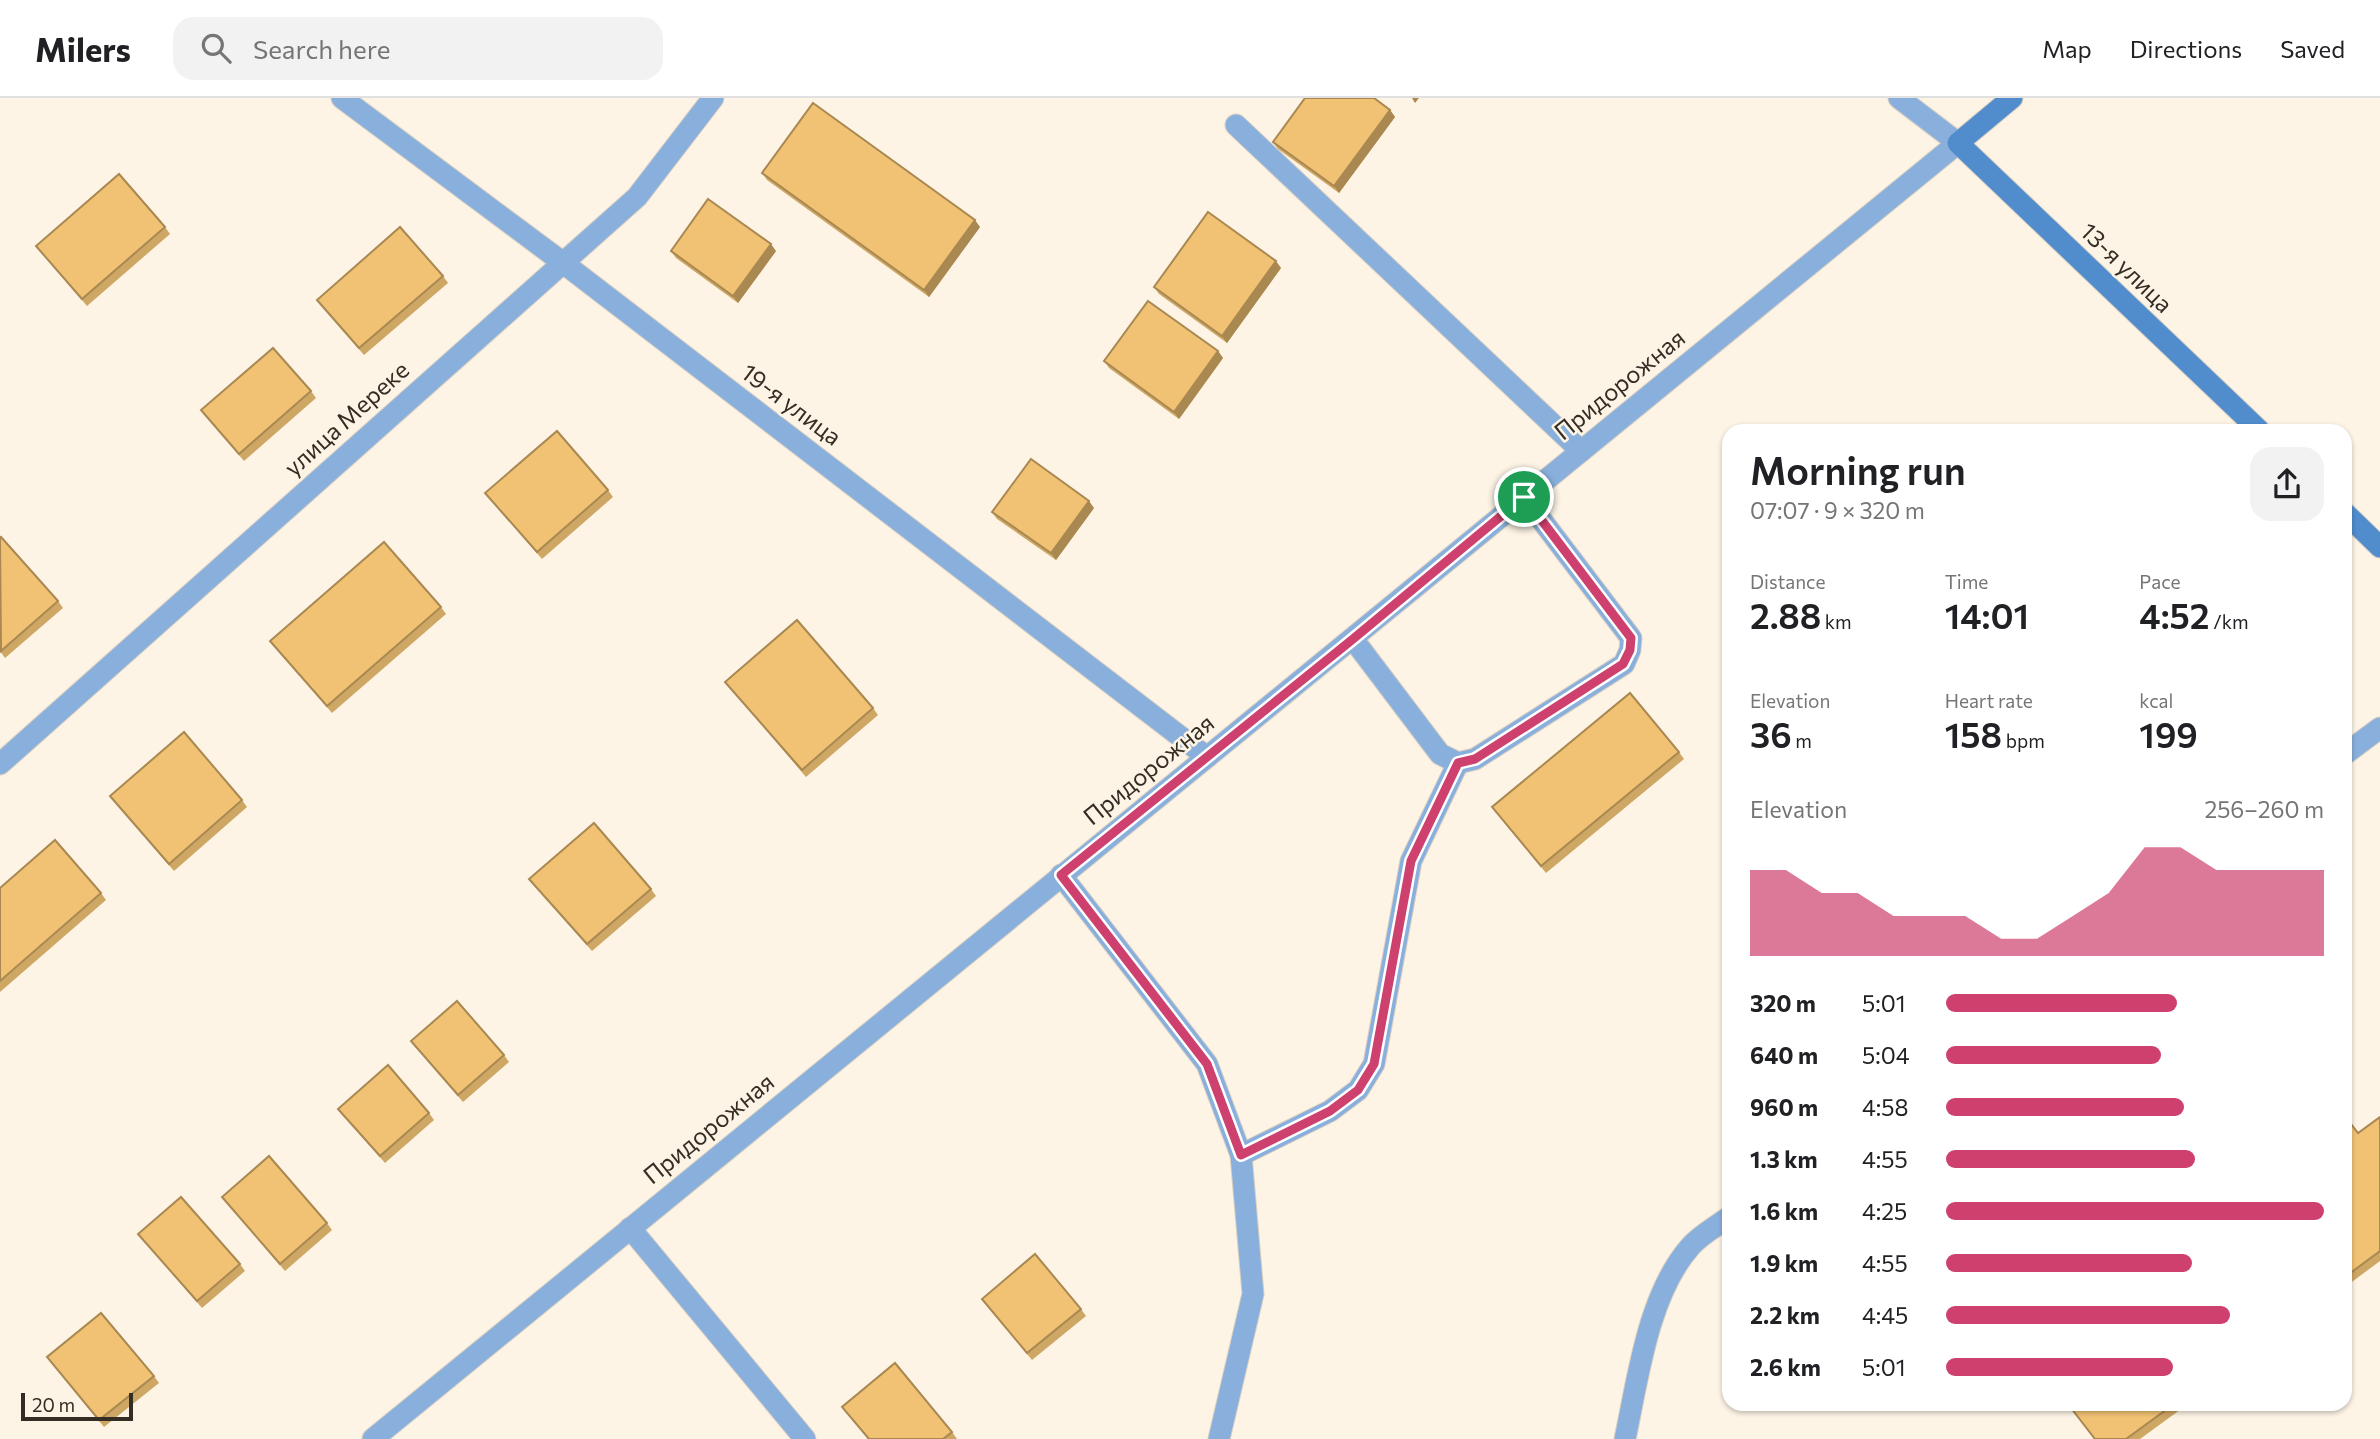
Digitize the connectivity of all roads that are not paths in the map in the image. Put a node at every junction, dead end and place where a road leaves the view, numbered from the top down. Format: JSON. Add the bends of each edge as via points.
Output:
{"nodes":[{"id":1,"x":342,"y":98,"type":"edge"},
{"id":2,"x":713,"y":98,"type":"edge"},
{"id":3,"x":1899,"y":98,"type":"edge"},
{"id":4,"x":2012,"y":98,"type":"edge"},
{"id":5,"x":1236,"y":125,"type":"dead end"},
{"id":6,"x":1958,"y":143,"type":"junction"},
{"id":7,"x":562,"y":262,"type":"junction"},
{"id":8,"x":2253,"y":424,"type":"edge"},
{"id":9,"x":1581,"y":451,"type":"junction"},
{"id":10,"x":1524,"y":497,"type":"junction"},
{"id":11,"x":2352,"y":520,"type":"edge"},
{"id":12,"x":2380,"y":547,"type":"edge"},
{"id":13,"x":1353,"y":639,"type":"junction"},
{"id":14,"x":2380,"y":728,"type":"edge"},
{"id":15,"x":2352,"y":749,"type":"edge"},
{"id":16,"x":1207,"y":757,"type":"junction"},
{"id":17,"x":1458,"y":763,"type":"junction"},
{"id":18,"x":0,"y":764,"type":"edge"},
{"id":19,"x":1061,"y":875,"type":"junction"},
{"id":20,"x":1241,"y":1155,"type":"junction"},
{"id":21,"x":1722,"y":1222,"type":"edge"},
{"id":22,"x":630,"y":1228,"type":"junction"},
{"id":23,"x":373,"y":1439,"type":"edge"},
{"id":24,"x":806,"y":1439,"type":"edge"},
{"id":25,"x":1219,"y":1439,"type":"edge"},
{"id":26,"x":1625,"y":1439,"type":"edge"}],
"edges":[{"from":1,"to":7,"type":"street","name":"19-я улица"},
{"from":2,"to":7,"type":"street","name":"улица Мереке","via":[[637,197]]},
{"from":3,"to":6,"type":"street"},
{"from":4,"to":6,"type":"street"},
{"from":5,"to":9,"type":"street"},
{"from":6,"to":8,"type":"street","name":"13-я улица"},
{"from":6,"to":9,"type":"street","name":"Придорожная"},
{"from":7,"to":16,"type":"street","name":"19-я улица"},
{"from":7,"to":18,"type":"street","name":"улица Мереке"},
{"from":9,"to":10,"type":"street","name":"Придорожная"},
{"from":10,"to":13,"type":"street","name":"Придорожная"},
{"from":10,"to":17,"type":"street","via":[[1631,638],[1630,650],[1623,664],[1475,759]]},
{"from":11,"to":12,"type":"street"},
{"from":13,"to":16,"type":"street","name":"Придорожная"},
{"from":13,"to":17,"type":"street","via":[[1440,754]]},
{"from":14,"to":15,"type":"street"},
{"from":16,"to":19,"type":"street","name":"Придорожная"},
{"from":17,"to":20,"type":"street","via":[[1411,861],[1374,1064],[1358,1090],[1330,1111]]},
{"from":19,"to":20,"type":"street","via":[[1207,1064]]},
{"from":19,"to":22,"type":"street","name":"Придорожная"},
{"from":20,"to":25,"type":"street","via":[[1253,1294]]},
{"from":21,"to":26,"type":"street","via":[[1691,1246],[1667,1282],[1647,1337]]},
{"from":22,"to":23,"type":"street","name":"Придорожная"},
{"from":22,"to":24,"type":"street"}]}
